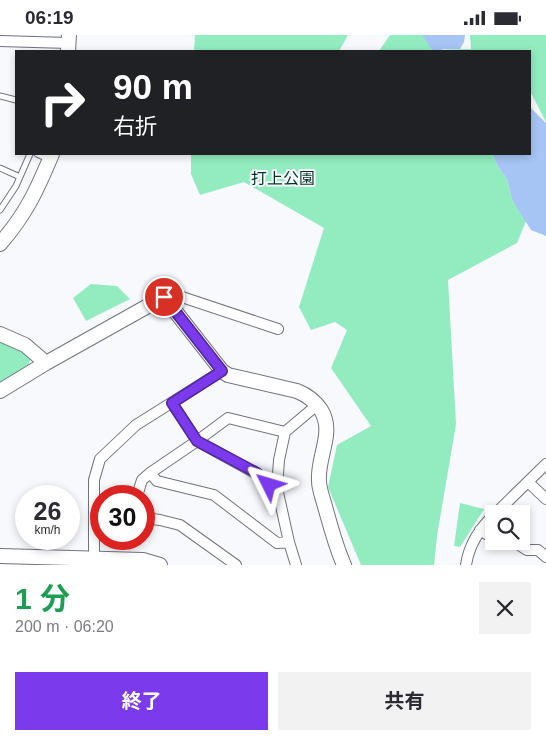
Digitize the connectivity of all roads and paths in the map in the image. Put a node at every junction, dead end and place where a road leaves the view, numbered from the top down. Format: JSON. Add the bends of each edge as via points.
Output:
{"nodes":[{"id":1,"x":0,"y":41,"type":"edge"},
{"id":2,"x":69,"y":43,"type":"edge"},
{"id":3,"x":0,"y":96,"type":"edge"},
{"id":4,"x":15,"y":101,"type":"edge"},
{"id":5,"x":30,"y":155,"type":"edge"},
{"id":6,"x":46,"y":156,"type":"edge"},
{"id":7,"x":0,"y":168,"type":"edge"},
{"id":8,"x":20,"y":177,"type":"junction"},
{"id":9,"x":0,"y":210,"type":"edge"},
{"id":10,"x":0,"y":244,"type":"edge"},
{"id":11,"x":164,"y":297,"type":"junction"},
{"id":12,"x":278,"y":329,"type":"dead end"},
{"id":13,"x":0,"y":334,"type":"edge"},
{"id":14,"x":46,"y":363,"type":"junction"},
{"id":15,"x":222,"y":371,"type":"junction"},
{"id":16,"x":0,"y":391,"type":"edge"},
{"id":17,"x":172,"y":403,"type":"junction"},
{"id":18,"x":317,"y":405,"type":"junction"},
{"id":19,"x":285,"y":432,"type":"junction"},
{"id":20,"x":197,"y":441,"type":"junction"},
{"id":21,"x":546,"y":464,"type":"edge"},
{"id":22,"x":150,"y":473,"type":"junction"},
{"id":23,"x":528,"y":482,"type":"junction"},
{"id":24,"x":95,"y":485,"type":"edge"},
{"id":25,"x":141,"y":485,"type":"edge"},
{"id":26,"x":277,"y":488,"type":"junction"},
{"id":27,"x":546,"y":499,"type":"edge"},
{"id":28,"x":505,"y":505,"type":"edge"},
{"id":29,"x":155,"y":520,"type":"edge"},
{"id":30,"x":485,"y":525,"type":"edge"},
{"id":31,"x":480,"y":530,"type":"junction"},
{"id":32,"x":485,"y":533,"type":"edge"},
{"id":33,"x":289,"y":542,"type":"junction"},
{"id":34,"x":95,"y":550,"type":"edge"},
{"id":35,"x":530,"y":550,"type":"edge"},
{"id":36,"x":0,"y":556,"type":"edge"},
{"id":37,"x":546,"y":557,"type":"edge"},
{"id":38,"x":94,"y":559,"type":"junction"},
{"id":39,"x":160,"y":565,"type":"edge"},
{"id":40,"x":236,"y":565,"type":"edge"},
{"id":41,"x":296,"y":565,"type":"edge"},
{"id":42,"x":344,"y":565,"type":"edge"},
{"id":43,"x":466,"y":565,"type":"edge"}],
"edges":[{"from":1,"to":2,"type":"street"},
{"from":3,"to":4,"type":"lane"},
{"from":5,"to":8,"type":"lane"},
{"from":6,"to":10,"type":"street","via":[[36,192],[18,223]]},
{"from":7,"to":8,"type":"lane"},
{"from":8,"to":9,"type":"lane"},
{"from":11,"to":12,"type":"street","via":[[173,294]]},
{"from":11,"to":14,"type":"street"},
{"from":11,"to":15,"type":"street"},
{"from":13,"to":14,"type":"street","via":[[24,345]]},
{"from":14,"to":16,"type":"street"},
{"from":15,"to":17,"type":"street"},
{"from":15,"to":18,"type":"street","via":[[297,391]]},
{"from":17,"to":20,"type":"street"},
{"from":17,"to":24,"type":"street","via":[[136,425],[100,459]]},
{"from":18,"to":19,"type":"street"},
{"from":18,"to":42,"type":"street","via":[[325,417],[327,429],[319,482],[335,544]]},
{"from":19,"to":20,"type":"street","via":[[228,418]]},
{"from":19,"to":26,"type":"street","via":[[278,460]]},
{"from":20,"to":22,"type":"street"},
{"from":20,"to":26,"type":"street","via":[[257,473]]},
{"from":21,"to":23,"type":"street"},
{"from":22,"to":25,"type":"street"},
{"from":22,"to":33,"type":"street","via":[[157,481],[214,495],[277,543]]},
{"from":23,"to":27,"type":"street"},
{"from":23,"to":28,"type":"street"},
{"from":26,"to":33,"type":"street"},
{"from":29,"to":40,"type":"street","via":[[180,525]]},
{"from":30,"to":31,"type":"street"},
{"from":31,"to":32,"type":"street"},
{"from":31,"to":43,"type":"street","via":[[474,538]]},
{"from":33,"to":41,"type":"street"},
{"from":34,"to":38,"type":"street"},
{"from":35,"to":37,"type":"street","via":[[538,550]]},
{"from":36,"to":38,"type":"street"},
{"from":38,"to":39,"type":"street","via":[[143,560]]}]}
